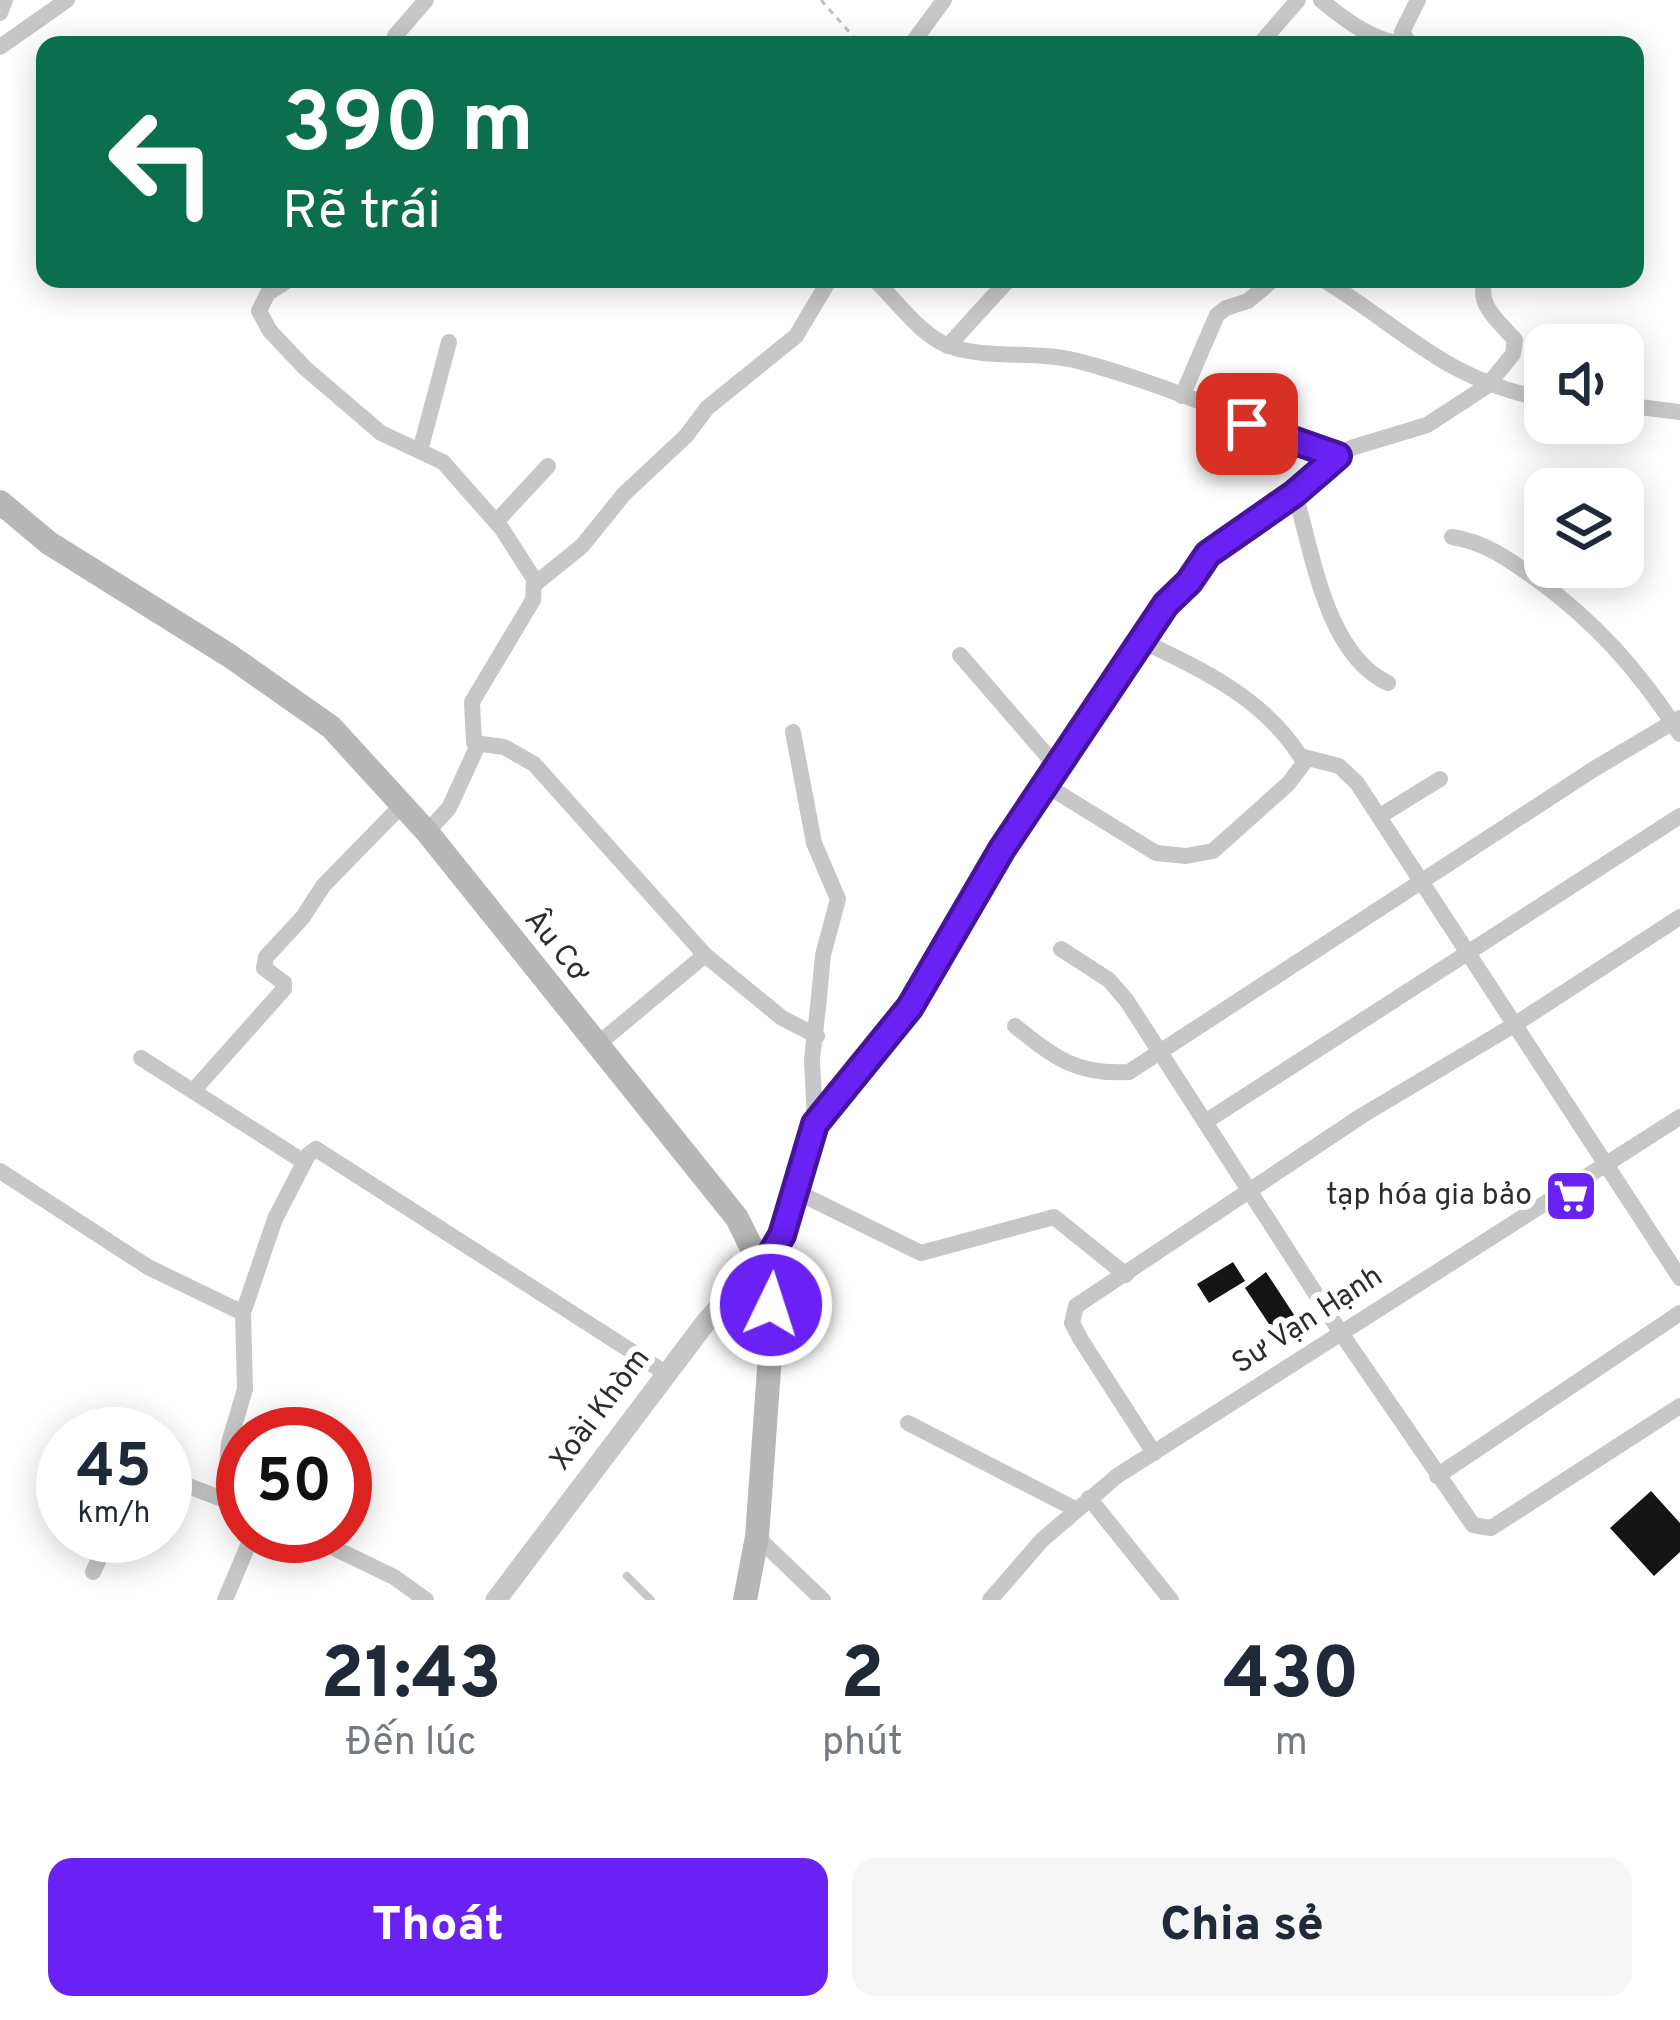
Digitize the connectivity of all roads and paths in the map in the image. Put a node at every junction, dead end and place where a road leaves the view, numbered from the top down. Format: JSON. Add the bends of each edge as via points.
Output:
{"nodes":[{"id":1,"x":5,"y":0,"type":"edge"},
{"id":2,"x":68,"y":0,"type":"edge"},
{"id":3,"x":426,"y":0,"type":"edge"},
{"id":4,"x":821,"y":0,"type":"edge"},
{"id":5,"x":944,"y":0,"type":"edge"},
{"id":6,"x":1298,"y":0,"type":"edge"},
{"id":7,"x":1322,"y":0,"type":"edge"},
{"id":8,"x":1418,"y":0,"type":"edge"},
{"id":9,"x":0,"y":13,"type":"edge"},
{"id":10,"x":395,"y":36,"type":"edge"},
{"id":11,"x":853,"y":36,"type":"edge"},
{"id":12,"x":918,"y":36,"type":"edge"},
{"id":13,"x":1267,"y":36,"type":"edge"},
{"id":14,"x":1377,"y":36,"type":"edge"},
{"id":15,"x":1404,"y":36,"type":"edge"},
{"id":16,"x":0,"y":47,"type":"edge"},
{"id":17,"x":279,"y":288,"type":"edge"},
{"id":18,"x":825,"y":288,"type":"edge"},
{"id":19,"x":883,"y":288,"type":"edge"},
{"id":20,"x":1001,"y":288,"type":"edge"},
{"id":21,"x":1263,"y":288,"type":"edge"},
{"id":22,"x":1335,"y":288,"type":"edge"},
{"id":23,"x":1484,"y":288,"type":"edge"},
{"id":24,"x":449,"y":342,"type":"dead end"},
{"id":25,"x":948,"y":346,"type":"junction"},
{"id":26,"x":1487,"y":386,"type":"junction"},
{"id":27,"x":1524,"y":394,"type":"edge"},
{"id":28,"x":1182,"y":396,"type":"junction"},
{"id":29,"x":1644,"y":408,"type":"edge"},
{"id":30,"x":1680,"y":412,"type":"edge"},
{"id":31,"x":420,"y":451,"type":"junction"},
{"id":32,"x":1338,"y":456,"type":"junction"},
{"id":33,"x":548,"y":466,"type":"dead end"},
{"id":34,"x":1294,"y":494,"type":"junction"},
{"id":35,"x":0,"y":502,"type":"edge"},
{"id":36,"x":496,"y":522,"type":"junction"},
{"id":37,"x":1452,"y":537,"type":"dead end"},
{"id":38,"x":535,"y":584,"type":"junction"},
{"id":39,"x":1144,"y":642,"type":"junction"},
{"id":40,"x":960,"y":655,"type":"dead end"},
{"id":41,"x":1388,"y":683,"type":"dead end"},
{"id":42,"x":1678,"y":725,"type":"edge"},
{"id":43,"x":793,"y":732,"type":"dead end"},
{"id":44,"x":478,"y":745,"type":"junction"},
{"id":45,"x":1307,"y":759,"type":"junction"},
{"id":46,"x":1056,"y":766,"type":"junction"},
{"id":47,"x":1440,"y":779,"type":"dead end"},
{"id":48,"x":1044,"y":784,"type":"junction"},
{"id":49,"x":403,"y":804,"type":"junction"},
{"id":50,"x":1379,"y":816,"type":"junction"},
{"id":51,"x":1680,"y":817,"type":"edge"},
{"id":52,"x":427,"y":832,"type":"junction"},
{"id":53,"x":1420,"y":883,"type":"junction"},
{"id":54,"x":1680,"y":916,"type":"edge"},
{"id":55,"x":1061,"y":949,"type":"dead end"},
{"id":56,"x":1467,"y":952,"type":"junction"},
{"id":57,"x":705,"y":955,"type":"junction"},
{"id":58,"x":1514,"y":1025,"type":"junction"},
{"id":59,"x":1016,"y":1026,"type":"dead end"},
{"id":60,"x":817,"y":1036,"type":"junction"},
{"id":61,"x":598,"y":1043,"type":"junction"},
{"id":62,"x":1159,"y":1052,"type":"junction"},
{"id":63,"x":141,"y":1058,"type":"dead end"},
{"id":64,"x":193,"y":1090,"type":"junction"},
{"id":65,"x":1680,"y":1118,"type":"edge"},
{"id":66,"x":1205,"y":1121,"type":"junction"},
{"id":67,"x":815,"y":1124,"type":"junction"},
{"id":68,"x":304,"y":1162,"type":"junction"},
{"id":69,"x":1605,"y":1164,"type":"junction"},
{"id":70,"x":0,"y":1171,"type":"edge"},
{"id":71,"x":1250,"y":1190,"type":"junction"},
{"id":72,"x":797,"y":1192,"type":"junction"},
{"id":73,"x":761,"y":1266,"type":"junction"},
{"id":74,"x":1126,"y":1275,"type":"junction"},
{"id":75,"x":1680,"y":1278,"type":"edge"},
{"id":76,"x":243,"y":1312,"type":"junction"},
{"id":77,"x":1680,"y":1313,"type":"edge"},
{"id":78,"x":1340,"y":1333,"type":"junction"},
{"id":79,"x":667,"y":1374,"type":"junction"},
{"id":80,"x":1680,"y":1406,"type":"edge"},
{"id":81,"x":240,"y":1407,"type":"edge"},
{"id":82,"x":908,"y":1423,"type":"dead end"},
{"id":83,"x":1154,"y":1453,"type":"junction"},
{"id":84,"x":1437,"y":1477,"type":"junction"},
{"id":85,"x":1082,"y":1503,"type":"junction"},
{"id":86,"x":757,"y":1538,"type":"junction"},
{"id":87,"x":98,"y":1563,"type":"edge"},
{"id":88,"x":241,"y":1563,"type":"edge"},
{"id":89,"x":365,"y":1563,"type":"edge"},
{"id":90,"x":94,"y":1572,"type":"dead end"},
{"id":91,"x":627,"y":1576,"type":"dead end"},
{"id":92,"x":225,"y":1600,"type":"edge"},
{"id":93,"x":426,"y":1600,"type":"edge"},
{"id":94,"x":496,"y":1600,"type":"edge"},
{"id":95,"x":651,"y":1600,"type":"edge"},
{"id":96,"x":745,"y":1600,"type":"edge"},
{"id":97,"x":823,"y":1600,"type":"edge"},
{"id":98,"x":990,"y":1600,"type":"edge"},
{"id":99,"x":1171,"y":1600,"type":"edge"}],
"edges":[{"from":1,"to":9,"type":"street"},
{"from":2,"to":16,"type":"street"},
{"from":3,"to":10,"type":"street"},
{"from":4,"to":11,"type":"path"},
{"from":5,"to":12,"type":"street"},
{"from":6,"to":13,"type":"street"},
{"from":7,"to":14,"type":"street"},
{"from":8,"to":15,"type":"street"},
{"from":17,"to":31,"type":"street","via":[[260,311],[270,332],[381,433]]},
{"from":18,"to":38,"type":"street","via":[[796,336],[707,408],[570,558]]},
{"from":19,"to":25,"type":"street"},
{"from":20,"to":25,"type":"street"},
{"from":21,"to":28,"type":"street","via":[[1217,315]]},
{"from":22,"to":26,"type":"street"},
{"from":23,"to":26,"type":"street","via":[[1483,299],[1515,343]]},
{"from":24,"to":31,"type":"street"},
{"from":25,"to":28,"type":"street","via":[[1059,356]]},
{"from":26,"to":27,"type":"street"},
{"from":26,"to":32,"type":"street","via":[[1427,425]]},
{"from":28,"to":32,"type":"street"},
{"from":29,"to":30,"type":"street"},
{"from":31,"to":36,"type":"street","via":[[442,462]]},
{"from":32,"to":34,"type":"street"},
{"from":33,"to":36,"type":"street"},
{"from":34,"to":39,"type":"street","via":[[1208,554]]},
{"from":34,"to":41,"type":"street","via":[[1339,638]]},
{"from":35,"to":49,"type":"main road","name":"Âu Cơ","via":[[49,543],[315,714]]},
{"from":36,"to":38,"type":"street"},
{"from":37,"to":42,"type":"street","via":[[1498,552],[1595,625]]},
{"from":38,"to":44,"type":"street","via":[[521,624],[472,702]]},
{"from":39,"to":45,"type":"street","via":[[1239,691]]},
{"from":39,"to":46,"type":"street"},
{"from":40,"to":46,"type":"street"},
{"from":42,"to":53,"type":"street","via":[[1594,769]]},
{"from":43,"to":60,"type":"street","via":[[814,843],[837,891]]},
{"from":44,"to":52,"type":"street","via":[[449,808]]},
{"from":44,"to":57,"type":"street","via":[[504,746],[534,764]]},
{"from":45,"to":48,"type":"street","via":[[1213,851],[1186,856],[1156,853]]},
{"from":45,"to":50,"type":"street","via":[[1343,770]]},
{"from":46,"to":48,"type":"street"},
{"from":47,"to":50,"type":"street"},
{"from":48,"to":67,"type":"street","via":[[910,1007]]},
{"from":49,"to":52,"type":"main road","name":"Âu Cơ"},
{"from":49,"to":64,"type":"street","via":[[266,957],[264,968],[284,989]]},
{"from":50,"to":53,"type":"street"},
{"from":51,"to":56,"type":"street"},
{"from":52,"to":61,"type":"main road","name":"Âu Cơ"},
{"from":53,"to":56,"type":"street"},
{"from":53,"to":62,"type":"street"},
{"from":54,"to":58,"type":"street"},
{"from":55,"to":62,"type":"street","via":[[1108,980]]},
{"from":56,"to":58,"type":"street"},
{"from":56,"to":66,"type":"street"},
{"from":57,"to":60,"type":"street"},
{"from":57,"to":61,"type":"street"},
{"from":58,"to":69,"type":"street"},
{"from":58,"to":71,"type":"street"},
{"from":59,"to":62,"type":"street","via":[[1088,1072],[1130,1072]]},
{"from":60,"to":67,"type":"street"},
{"from":61,"to":73,"type":"main road","name":"Âu Cơ","via":[[737,1218]]},
{"from":62,"to":66,"type":"street"},
{"from":63,"to":64,"type":"street"},
{"from":64,"to":68,"type":"street"},
{"from":65,"to":69,"type":"street","name":"Sư Vạn Hạnh"},
{"from":66,"to":71,"type":"street"},
{"from":67,"to":72,"type":"street"},
{"from":68,"to":76,"type":"street"},
{"from":68,"to":79,"type":"street","via":[[311,1150],[322,1150]]},
{"from":69,"to":75,"type":"street"},
{"from":69,"to":78,"type":"street","name":"Sư Vạn Hạnh"},
{"from":70,"to":76,"type":"street","via":[[148,1267]]},
{"from":71,"to":74,"type":"street"},
{"from":71,"to":78,"type":"street"},
{"from":72,"to":73,"type":"street"},
{"from":72,"to":74,"type":"street","via":[[921,1253],[1054,1217]]},
{"from":73,"to":79,"type":"street","name":"Xoài Khòm"},
{"from":73,"to":86,"type":"main road","name":"Âu Cơ","via":[[772,1360]]},
{"from":74,"to":83,"type":"street","via":[[1076,1306],[1072,1323]]},
{"from":76,"to":81,"type":"street"},
{"from":77,"to":84,"type":"street"},
{"from":78,"to":83,"type":"street","name":"Sư Vạn Hạnh"},
{"from":78,"to":84,"type":"street"},
{"from":79,"to":94,"type":"street","name":"Xoài Khòm"},
{"from":80,"to":84,"type":"street","via":[[1491,1528],[1473,1526]]},
{"from":82,"to":85,"type":"street"},
{"from":83,"to":85,"type":"street","name":"Sư Vạn Hạnh"},
{"from":85,"to":98,"type":"street","name":"Sư Vạn Hạnh"},
{"from":85,"to":99,"type":"street"},
{"from":86,"to":96,"type":"main road","name":"Âu Cơ"},
{"from":86,"to":97,"type":"street"},
{"from":87,"to":90,"type":"street"},
{"from":88,"to":92,"type":"street"},
{"from":89,"to":93,"type":"street"},
{"from":91,"to":95,"type":"lane"}]}
